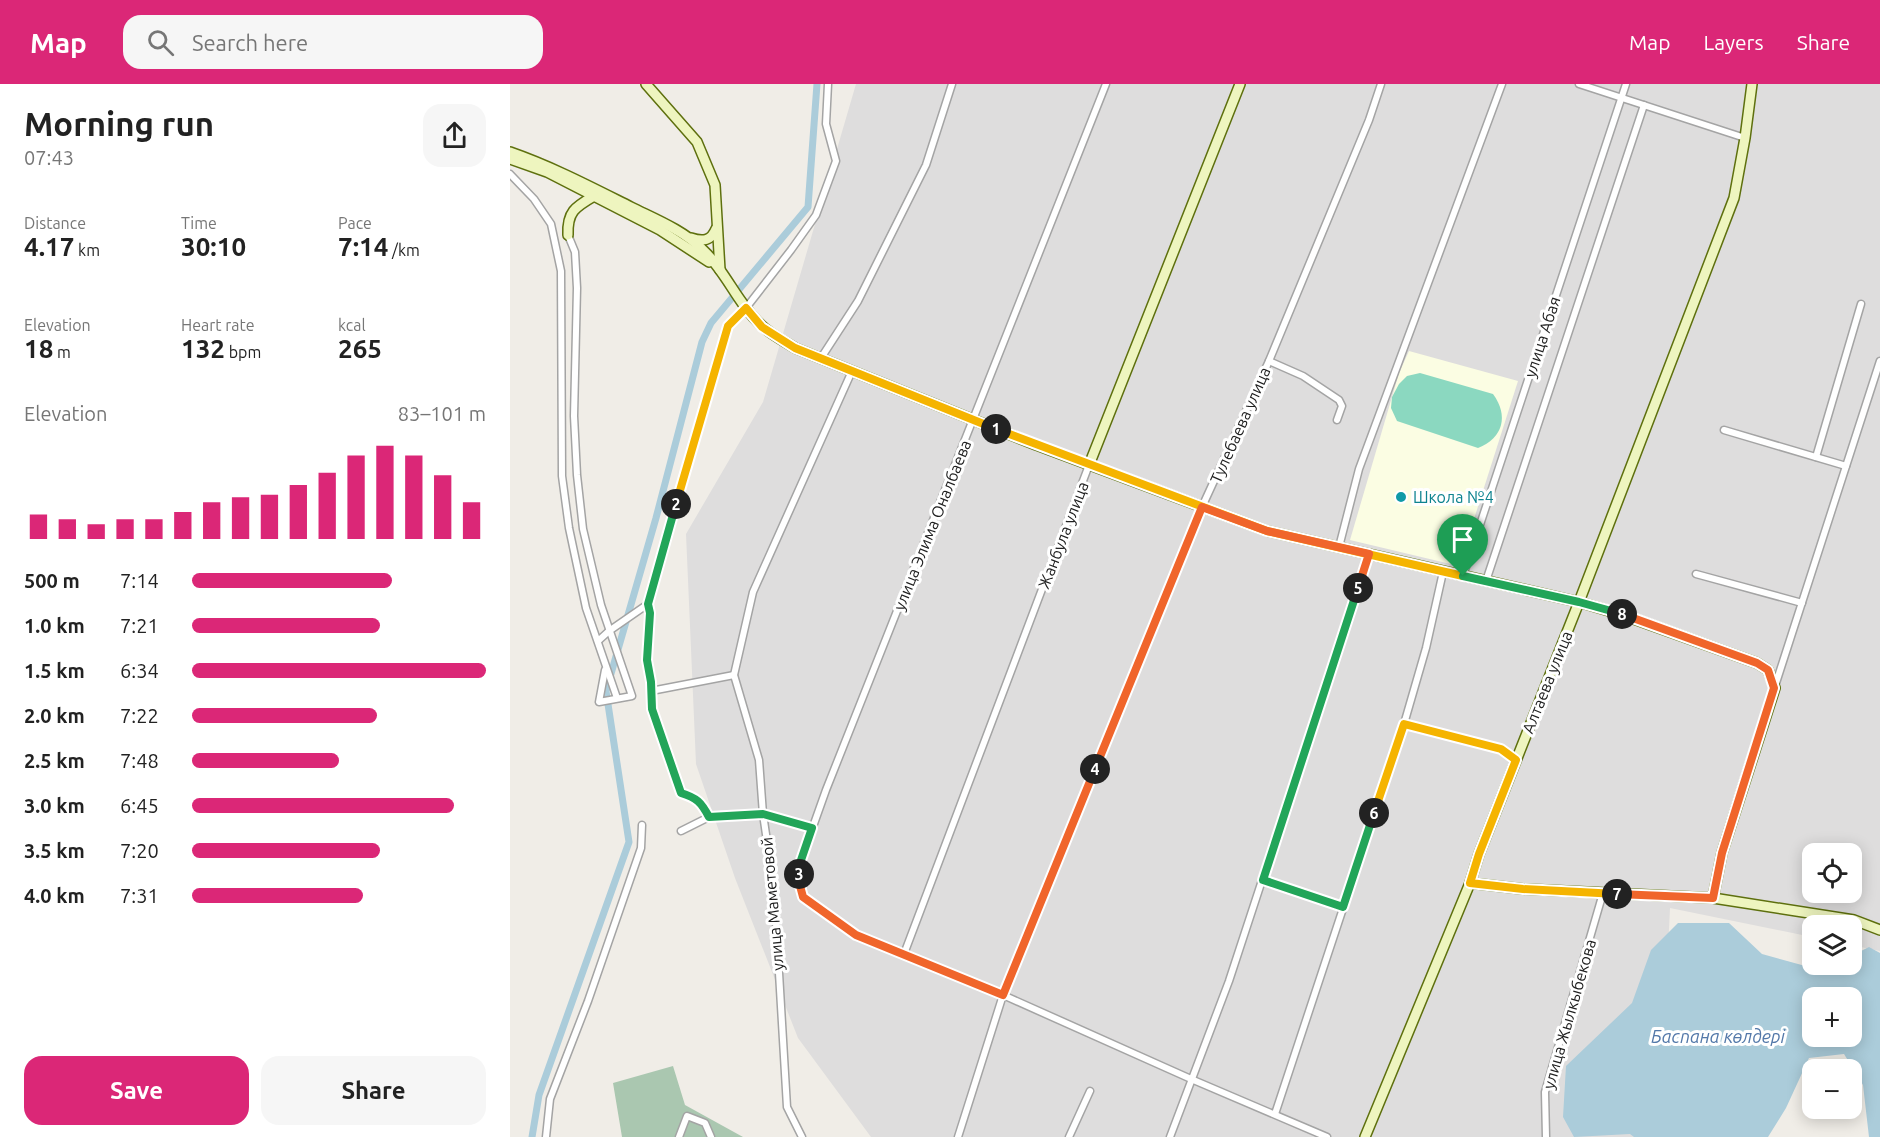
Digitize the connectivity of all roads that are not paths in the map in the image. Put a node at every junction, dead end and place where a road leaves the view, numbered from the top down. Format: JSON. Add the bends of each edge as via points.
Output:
{"nodes":[{"id":1,"x":646,"y":84,"type":"edge"},
{"id":2,"x":828,"y":84,"type":"edge"},
{"id":3,"x":952,"y":84,"type":"edge"},
{"id":4,"x":1106,"y":84,"type":"edge"},
{"id":5,"x":1240,"y":84,"type":"edge"},
{"id":6,"x":1381,"y":84,"type":"edge"},
{"id":7,"x":1502,"y":84,"type":"edge"},
{"id":8,"x":1579,"y":84,"type":"edge"},
{"id":9,"x":1626,"y":84,"type":"edge"},
{"id":10,"x":1752,"y":84,"type":"edge"},
{"id":11,"x":1621,"y":98,"type":"junction"},
{"id":12,"x":1644,"y":105,"type":"junction"},
{"id":13,"x":1745,"y":138,"type":"junction"},
{"id":14,"x":510,"y":152,"type":"edge"},
{"id":15,"x":510,"y":159,"type":"edge"},
{"id":16,"x":510,"y":174,"type":"edge"},
{"id":17,"x":594,"y":196,"type":"junction"},
{"id":18,"x":717,"y":226,"type":"junction"},
{"id":19,"x":684,"y":235,"type":"junction"},
{"id":20,"x":568,"y":236,"type":"joint"},
{"id":21,"x":720,"y":270,"type":"junction"},
{"id":22,"x":1861,"y":304,"type":"dead end"},
{"id":23,"x":746,"y":308,"type":"junction"},
{"id":24,"x":821,"y":358,"type":"junction"},
{"id":25,"x":1269,"y":361,"type":"junction"},
{"id":26,"x":1880,"y":361,"type":"edge"},
{"id":27,"x":852,"y":370,"type":"junction"},
{"id":28,"x":974,"y":420,"type":"junction"},
{"id":29,"x":1336,"y":420,"type":"dead end"},
{"id":30,"x":1724,"y":430,"type":"dead end"},
{"id":31,"x":1816,"y":457,"type":"junction"},
{"id":32,"x":1089,"y":465,"type":"junction"},
{"id":33,"x":1846,"y":466,"type":"junction"},
{"id":34,"x":1202,"y":507,"type":"junction"},
{"id":35,"x":1339,"y":548,"type":"junction"},
{"id":36,"x":1369,"y":554,"type":"junction"},
{"id":37,"x":1443,"y":572,"type":"junction"},
{"id":38,"x":1696,"y":574,"type":"dead end"},
{"id":39,"x":595,"y":576,"type":"junction"},
{"id":40,"x":1463,"y":576,"type":"junction"},
{"id":41,"x":580,"y":580,"type":"junction"},
{"id":42,"x":1486,"y":581,"type":"junction"},
{"id":43,"x":1579,"y":602,"type":"junction"},
{"id":44,"x":1802,"y":603,"type":"junction"},
{"id":45,"x":648,"y":604,"type":"junction"},
{"id":46,"x":609,"y":631,"type":"junction"},
{"id":47,"x":598,"y":642,"type":"junction"},
{"id":48,"x":606,"y":667,"type":"junction"},
{"id":49,"x":734,"y":675,"type":"junction"},
{"id":50,"x":1774,"y":688,"type":"junction"},
{"id":51,"x":651,"y":690,"type":"junction"},
{"id":52,"x":617,"y":698,"type":"junction"},
{"id":53,"x":1404,"y":724,"type":"junction"},
{"id":54,"x":1516,"y":760,"type":"junction"},
{"id":55,"x":763,"y":814,"type":"junction"},
{"id":56,"x":709,"y":817,"type":"junction"},
{"id":57,"x":642,"y":825,"type":"dead end"},
{"id":58,"x":812,"y":828,"type":"junction"},
{"id":59,"x":681,"y":831,"type":"dead end"},
{"id":60,"x":1263,"y":880,"type":"junction"},
{"id":61,"x":1470,"y":883,"type":"junction"},
{"id":62,"x":1603,"y":893,"type":"junction"},
{"id":63,"x":1713,"y":898,"type":"junction"},
{"id":64,"x":1343,"y":907,"type":"junction"},
{"id":65,"x":1880,"y":930,"type":"edge"},
{"id":66,"x":904,"y":954,"type":"junction"},
{"id":67,"x":1003,"y":995,"type":"junction"},
{"id":68,"x":1191,"y":1079,"type":"junction"},
{"id":69,"x":1090,"y":1091,"type":"dead end"},
{"id":70,"x":1275,"y":1114,"type":"junction"},
{"id":71,"x":546,"y":1137,"type":"edge"},
{"id":72,"x":679,"y":1137,"type":"edge"},
{"id":73,"x":711,"y":1137,"type":"edge"},
{"id":74,"x":802,"y":1137,"type":"edge"},
{"id":75,"x":958,"y":1137,"type":"edge"},
{"id":76,"x":1068,"y":1137,"type":"edge"},
{"id":77,"x":1170,"y":1137,"type":"edge"},
{"id":78,"x":1327,"y":1137,"type":"edge"},
{"id":79,"x":1365,"y":1137,"type":"edge"},
{"id":80,"x":1546,"y":1137,"type":"edge"}],
"edges":[{"from":1,"to":18,"type":"main road","via":[[697,142],[715,185]]},
{"from":2,"to":23,"type":"street","via":[[826,124],[836,161],[831,175],[816,215]]},
{"from":3,"to":24,"type":"street","via":[[926,165],[858,301]]},
{"from":4,"to":28,"type":"street","name":"улица Элима Оналбаева"},
{"from":5,"to":32,"type":"main road","name":"Жанбула улица"},
{"from":6,"to":25,"type":"street","name":"Тулебаева улица"},
{"from":7,"to":35,"type":"street","via":[[1363,458]]},
{"from":8,"to":11,"type":"street"},
{"from":9,"to":11,"type":"street","name":"улица Абая"},
{"from":10,"to":13,"type":"main road","name":"Алтаева улица"},
{"from":11,"to":12,"type":"street"},
{"from":11,"to":40,"type":"street","name":"улица Абая"},
{"from":12,"to":13,"type":"street"},
{"from":12,"to":42,"type":"street","name":"улица Абая"},
{"from":13,"to":43,"type":"main road","name":"Алтаева улица","via":[[1734,198]]},
{"from":14,"to":19,"type":"main road","via":[[548,165]]},
{"from":15,"to":17,"type":"main road","via":[[547,172]]},
{"from":16,"to":41,"type":"street","via":[[551,224],[561,271],[562,476]]},
{"from":17,"to":20,"type":"main road","via":[[571,212]]},
{"from":17,"to":21,"type":"main road","via":[[660,230]]},
{"from":18,"to":19,"type":"main road","via":[[712,237],[705,240]]},
{"from":18,"to":21,"type":"main road"},
{"from":19,"to":21,"type":"main road"},
{"from":20,"to":39,"type":"street","via":[[574,252],[577,288],[577,476],[583,529]]},
{"from":21,"to":23,"type":"main road"},
{"from":22,"to":31,"type":"street"},
{"from":23,"to":24,"type":"main road","via":[[762,327],[795,348]]},
{"from":23,"to":45,"type":"street","via":[[728,326]]},
{"from":24,"to":27,"type":"main road"},
{"from":25,"to":29,"type":"street","via":[[1303,376],[1339,400],[1342,406]]},
{"from":25,"to":34,"type":"street","name":"Тулебаева улица"},
{"from":26,"to":33,"type":"street"},
{"from":27,"to":28,"type":"main road"},
{"from":27,"to":49,"type":"street","name":"улица Маметовой","via":[[753,592]]},
{"from":28,"to":32,"type":"main road"},
{"from":28,"to":58,"type":"street","name":"улица Элима Оналбаева"},
{"from":30,"to":31,"type":"street"},
{"from":31,"to":33,"type":"street"},
{"from":32,"to":34,"type":"main road"},
{"from":32,"to":66,"type":"street","name":"Жанбула улица"},
{"from":33,"to":44,"type":"street"},
{"from":34,"to":35,"type":"main road","via":[[1267,531]]},
{"from":34,"to":67,"type":"street","name":"Тулебаева улица"},
{"from":35,"to":36,"type":"main road"},
{"from":36,"to":37,"type":"main road"},
{"from":36,"to":60,"type":"street"},
{"from":37,"to":40,"type":"main road"},
{"from":37,"to":53,"type":"street"},
{"from":38,"to":44,"type":"street"},
{"from":39,"to":41,"type":"street"},
{"from":39,"to":46,"type":"street"},
{"from":40,"to":42,"type":"main road"},
{"from":41,"to":47,"type":"street"},
{"from":42,"to":43,"type":"main road"},
{"from":43,"to":50,"type":"main road","via":[[1757,663],[1768,670]]},
{"from":43,"to":54,"type":"main road","name":"Алтаева улица"},
{"from":44,"to":50,"type":"street"},
{"from":45,"to":46,"type":"street"},
{"from":45,"to":51,"type":"street"},
{"from":46,"to":47,"type":"street"},
{"from":46,"to":52,"type":"street","via":[[632,696]]},
{"from":47,"to":48,"type":"street"},
{"from":48,"to":52,"type":"street"},
{"from":48,"to":52,"type":"street","via":[[599,702]]},
{"from":49,"to":51,"type":"street"},
{"from":49,"to":55,"type":"street","name":"улица Маметовой","via":[[759,760]]},
{"from":50,"to":63,"type":"main road","via":[[1722,853]]},
{"from":51,"to":56,"type":"street","via":[[652,709],[681,793],[696,798]]},
{"from":53,"to":54,"type":"street","via":[[1501,749]]},
{"from":53,"to":64,"type":"street"},
{"from":54,"to":61,"type":"main road","name":"Алтаева улица"},
{"from":55,"to":56,"type":"street"},
{"from":55,"to":58,"type":"street"},
{"from":55,"to":74,"type":"street","name":"улица Маметовой","via":[[774,890],[787,1107]]},
{"from":56,"to":59,"type":"street"},
{"from":57,"to":71,"type":"street","via":[[641,848],[550,1099]]},
{"from":58,"to":66,"type":"street","name":"улица Элима Оналбаева","via":[[799,866],[803,897],[856,935]]},
{"from":60,"to":64,"type":"street"},
{"from":60,"to":68,"type":"street"},
{"from":61,"to":62,"type":"main road"},
{"from":61,"to":79,"type":"main road","name":"Алтаева улица"},
{"from":62,"to":63,"type":"main road"},
{"from":62,"to":80,"type":"street","name":"улица Жылкыбекова","via":[[1545,1092]]},
{"from":63,"to":65,"type":"main road","via":[[1854,920]]},
{"from":64,"to":70,"type":"street"},
{"from":66,"to":67,"type":"street"},
{"from":67,"to":68,"type":"street"},
{"from":67,"to":75,"type":"street","name":"Тулебаева улица"},
{"from":68,"to":70,"type":"street"},
{"from":68,"to":77,"type":"street"},
{"from":69,"to":76,"type":"street"},
{"from":70,"to":78,"type":"street"},
{"from":72,"to":73,"type":"street","via":[[687,1116],[705,1123]]}]}
